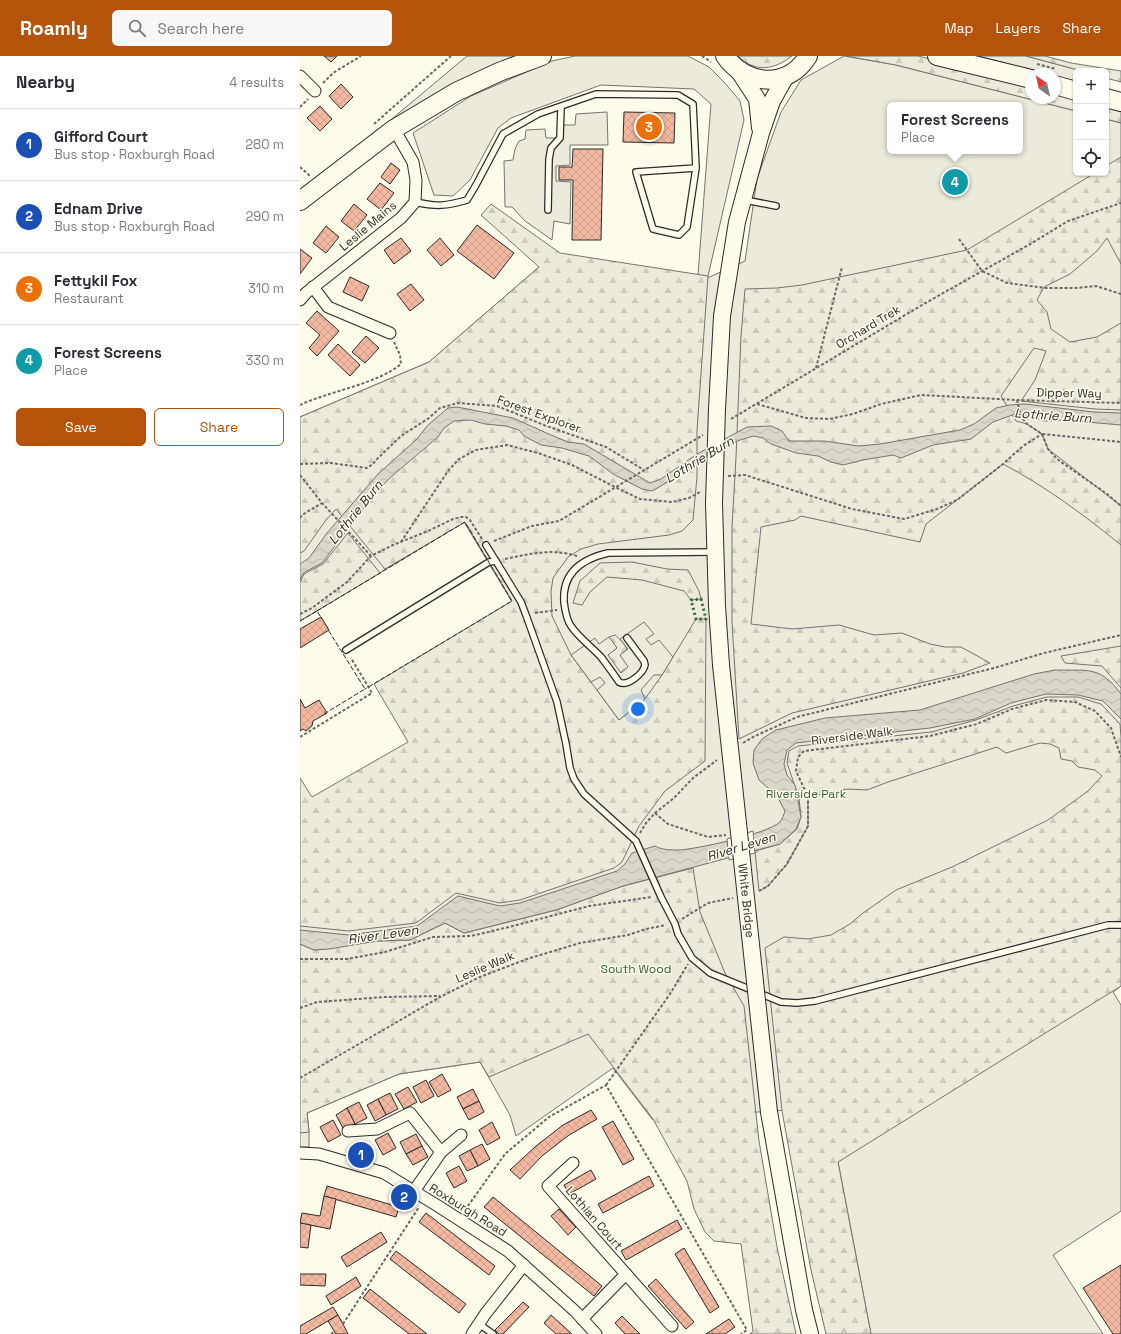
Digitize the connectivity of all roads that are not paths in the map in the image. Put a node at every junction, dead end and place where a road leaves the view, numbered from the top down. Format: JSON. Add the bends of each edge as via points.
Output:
{"nodes":[{"id":1,"x":725,"y":56,"type":"edge"},
{"id":2,"x":808,"y":56,"type":"edge"},
{"id":3,"x":937,"y":56,"type":"edge"},
{"id":4,"x":536,"y":57,"type":"edge"},
{"id":5,"x":738,"y":70,"type":"junction"},
{"id":6,"x":1025,"y":70,"type":"edge"},
{"id":7,"x":300,"y":76,"type":"edge"},
{"id":8,"x":786,"y":76,"type":"junction"},
{"id":9,"x":1061,"y":80,"type":"edge"},
{"id":10,"x":1073,"y":88,"type":"edge"},
{"id":11,"x":315,"y":91,"type":"road end"},
{"id":12,"x":1109,"y":99,"type":"edge"},
{"id":13,"x":1121,"y":102,"type":"edge"},
{"id":14,"x":560,"y":107,"type":"junction"},
{"id":15,"x":394,"y":129,"type":"junction"},
{"id":16,"x":761,"y":133,"type":"junction"},
{"id":17,"x":696,"y":168,"type":"junction"},
{"id":18,"x":743,"y":199,"type":"junction"},
{"id":19,"x":300,"y":201,"type":"edge"},
{"id":20,"x":415,"y":202,"type":"junction"},
{"id":21,"x":776,"y":206,"type":"dead end"},
{"id":22,"x":548,"y":210,"type":"dead end"},
{"id":23,"x":313,"y":288,"type":"junction"},
{"id":24,"x":300,"y":300,"type":"edge"},
{"id":25,"x":390,"y":333,"type":"dead end"},
{"id":26,"x":486,"y":545,"type":"road end"},
{"id":27,"x":715,"y":552,"type":"junction"},
{"id":28,"x":496,"y":561,"type":"junction"},
{"id":29,"x":627,"y":638,"type":"dead end"},
{"id":30,"x":346,"y":650,"type":"road end"},
{"id":31,"x":1121,"y":925,"type":"edge"},
{"id":32,"x":348,"y":1131,"type":"dead end"},
{"id":33,"x":461,"y":1135,"type":"dead end"},
{"id":34,"x":441,"y":1152,"type":"junction"},
{"id":35,"x":300,"y":1153,"type":"edge"},
{"id":36,"x":573,"y":1163,"type":"dead end"},
{"id":37,"x":414,"y":1191,"type":"junction"},
{"id":38,"x":524,"y":1265,"type":"junction"},
{"id":39,"x":626,"y":1274,"type":"junction"},
{"id":40,"x":582,"y":1319,"type":"junction"},
{"id":41,"x":479,"y":1324,"type":"junction"},
{"id":42,"x":672,"y":1326,"type":"dead end"},
{"id":43,"x":472,"y":1334,"type":"edge"},
{"id":44,"x":493,"y":1334,"type":"edge"},
{"id":45,"x":596,"y":1334,"type":"edge"},
{"id":46,"x":810,"y":1334,"type":"edge"}],
"edges":[{"from":1,"to":5,"type":"main road"},
{"from":2,"to":8,"type":"main road","via":[[805,62]]},
{"from":3,"to":6,"type":"main road"},
{"from":4,"to":15,"type":"main road","via":[[456,92]]},
{"from":5,"to":8,"type":"main road","via":[[749,77],[761,80],[774,80]]},
{"from":5,"to":16,"type":"main road","via":[[757,99]]},
{"from":7,"to":11,"type":"street"},
{"from":8,"to":16,"type":"main road","name":"White Bridge","via":[[772,101]]},
{"from":9,"to":10,"type":"main road"},
{"from":12,"to":13,"type":"main road"},
{"from":14,"to":17,"type":"lane","via":[[596,94],[678,95],[693,104]]},
{"from":14,"to":20,"type":"lane","via":[[538,114],[503,134],[467,200],[432,206]]},
{"from":14,"to":22,"type":"lane","via":[[560,138],[551,148],[549,159]]},
{"from":15,"to":19,"type":"main road"},
{"from":15,"to":20,"type":"street","name":"Leslie Mains","via":[[413,162],[416,180]]},
{"from":16,"to":18,"type":"main road","name":"White Bridge"},
{"from":17,"to":17,"type":"lane","via":[[687,227],[679,235],[653,229],[636,172]]},
{"from":18,"to":21,"type":"lane"},
{"from":18,"to":27,"type":"main road","name":"White Bridge","bridge":true,"via":[[722,316],[721,416],[714,503]]},
{"from":20,"to":23,"type":"street","name":"Leslie Mains","via":[[401,218]]},
{"from":23,"to":24,"type":"street","name":"Leslie Mains"},
{"from":23,"to":25,"type":"street","via":[[328,307]]},
{"from":26,"to":28,"type":"lane"},
{"from":27,"to":29,"type":"lane","via":[[608,553],[586,560],[579,566],[566,583],[564,593],[568,620],[623,684],[642,672],[645,665]]},
{"from":27,"to":46,"type":"main road","name":"White Bridge","bridge":true,"via":[[721,665],[769,1112]]},
{"from":28,"to":30,"type":"lane","via":[[489,562]]},
{"from":28,"to":31,"type":"lane","via":[[526,615],[557,702],[574,779],[584,794],[637,843],[678,934],[692,958],[710,973],[781,1002],[797,1004],[1108,925]]},
{"from":32,"to":34,"type":"street","via":[[377,1129],[410,1112]]},
{"from":33,"to":34,"type":"street"},
{"from":34,"to":37,"type":"street"},
{"from":35,"to":37,"type":"street","name":"Roxburgh Road","via":[[319,1154],[384,1173]]},
{"from":36,"to":39,"type":"street","name":"Lothian Court","via":[[548,1186]]},
{"from":37,"to":38,"type":"street","name":"Roxburgh Road","via":[[508,1251]]},
{"from":38,"to":40,"type":"street","name":"Roxburgh Road"},
{"from":38,"to":41,"type":"street"},
{"from":39,"to":40,"type":"street"},
{"from":39,"to":42,"type":"street","name":"Lothian Court"},
{"from":40,"to":45,"type":"street","name":"Roxburgh Road"},
{"from":41,"to":43,"type":"street"},
{"from":41,"to":44,"type":"lane"}]}
